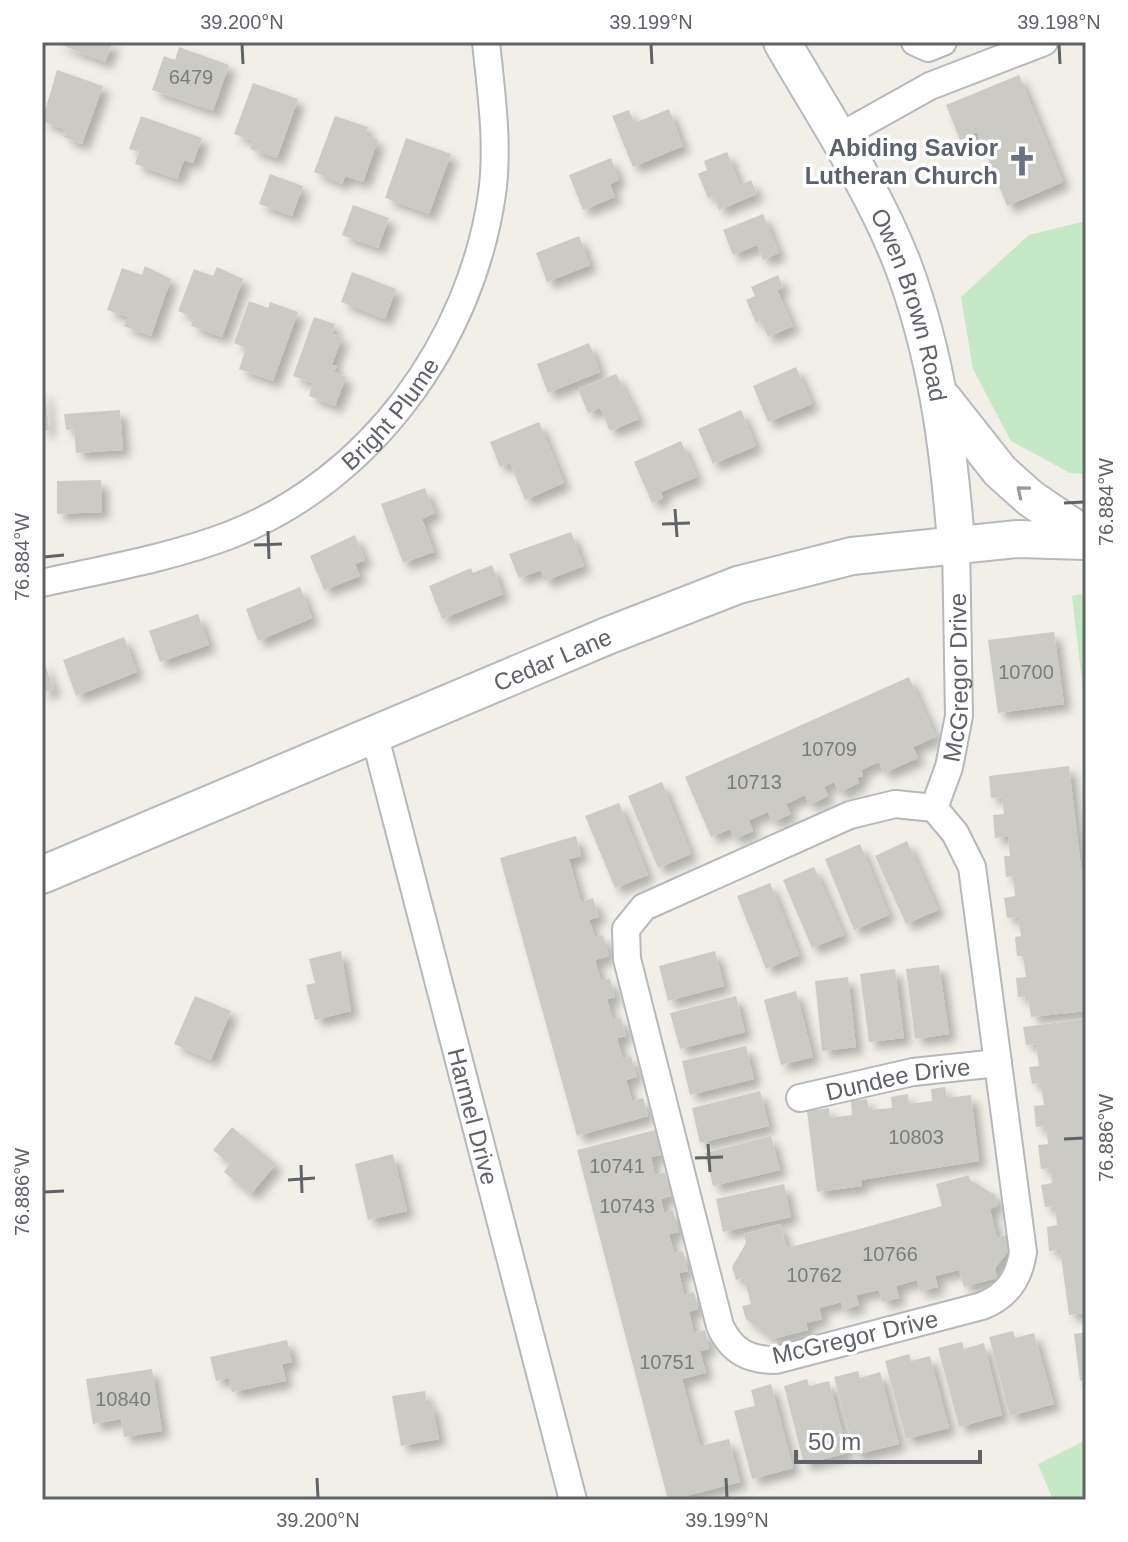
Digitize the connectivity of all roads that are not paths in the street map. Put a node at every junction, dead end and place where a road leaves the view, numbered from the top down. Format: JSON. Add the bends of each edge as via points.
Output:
{"nodes":[{"id":1,"x":486,"y":42,"type":"edge"},
{"id":2,"x":782,"y":42,"type":"edge"},
{"id":3,"x":915,"y":42,"type":"edge"},
{"id":4,"x":943,"y":42,"type":"edge"},
{"id":5,"x":1044,"y":42,"type":"edge"},
{"id":6,"x":837,"y":138,"type":"junction"},
{"id":7,"x":941,"y":396,"type":"junction"},
{"id":8,"x":1086,"y":538,"type":"edge"},
{"id":9,"x":956,"y":543,"type":"junction"},
{"id":10,"x":42,"y":583,"type":"edge"},
{"id":11,"x":374,"y":733,"type":"junction"},
{"id":12,"x":934,"y":808,"type":"junction"},
{"id":13,"x":42,"y":875,"type":"edge"},
{"id":14,"x":998,"y":1063,"type":"junction"},
{"id":15,"x":800,"y":1098,"type":"dead end"},
{"id":16,"x":573,"y":1500,"type":"edge"}],
"edges":[{"from":1,"to":10,"type":"street","name":"Bright Plume","via":[[493,192],[480,251],[466,297],[405,401],[337,469],[263,520],[194,548]]},
{"from":2,"to":6,"type":"main road","name":"Owen Brown Road"},
{"from":3,"to":4,"type":"street","via":[[928,48]]},
{"from":5,"to":6,"type":"street","via":[[930,86]]},
{"from":6,"to":7,"type":"main road","name":"Owen Brown Road","via":[[903,267]]},
{"from":8,"to":7,"type":"main road","one_way":true,"via":[[1000,471]]},
{"from":7,"to":9,"type":"main road","name":"Owen Brown Road"},
{"from":8,"to":9,"type":"main road","name":"Cedar Lane"},
{"from":9,"to":11,"type":"main road","name":"Cedar Lane","via":[[852,556],[738,585]]},
{"from":9,"to":12,"type":"street","name":"McGregor Drive","via":[[959,716]]},
{"from":11,"to":13,"type":"main road","name":"Cedar Lane"},
{"from":11,"to":16,"type":"street","name":"Harmel Drive"},
{"from":12,"to":14,"type":"street","name":"McGregor Drive","via":[[955,833],[972,867]]},
{"from":12,"to":14,"type":"street","name":"McGregor Drive","via":[[895,804],[850,815],[644,907],[626,929],[631,974],[726,1341],[748,1357],[776,1360],[982,1306],[1007,1291],[1023,1252]]},
{"from":14,"to":15,"type":"street","name":"Dundee Drive","via":[[913,1072]]}]}
